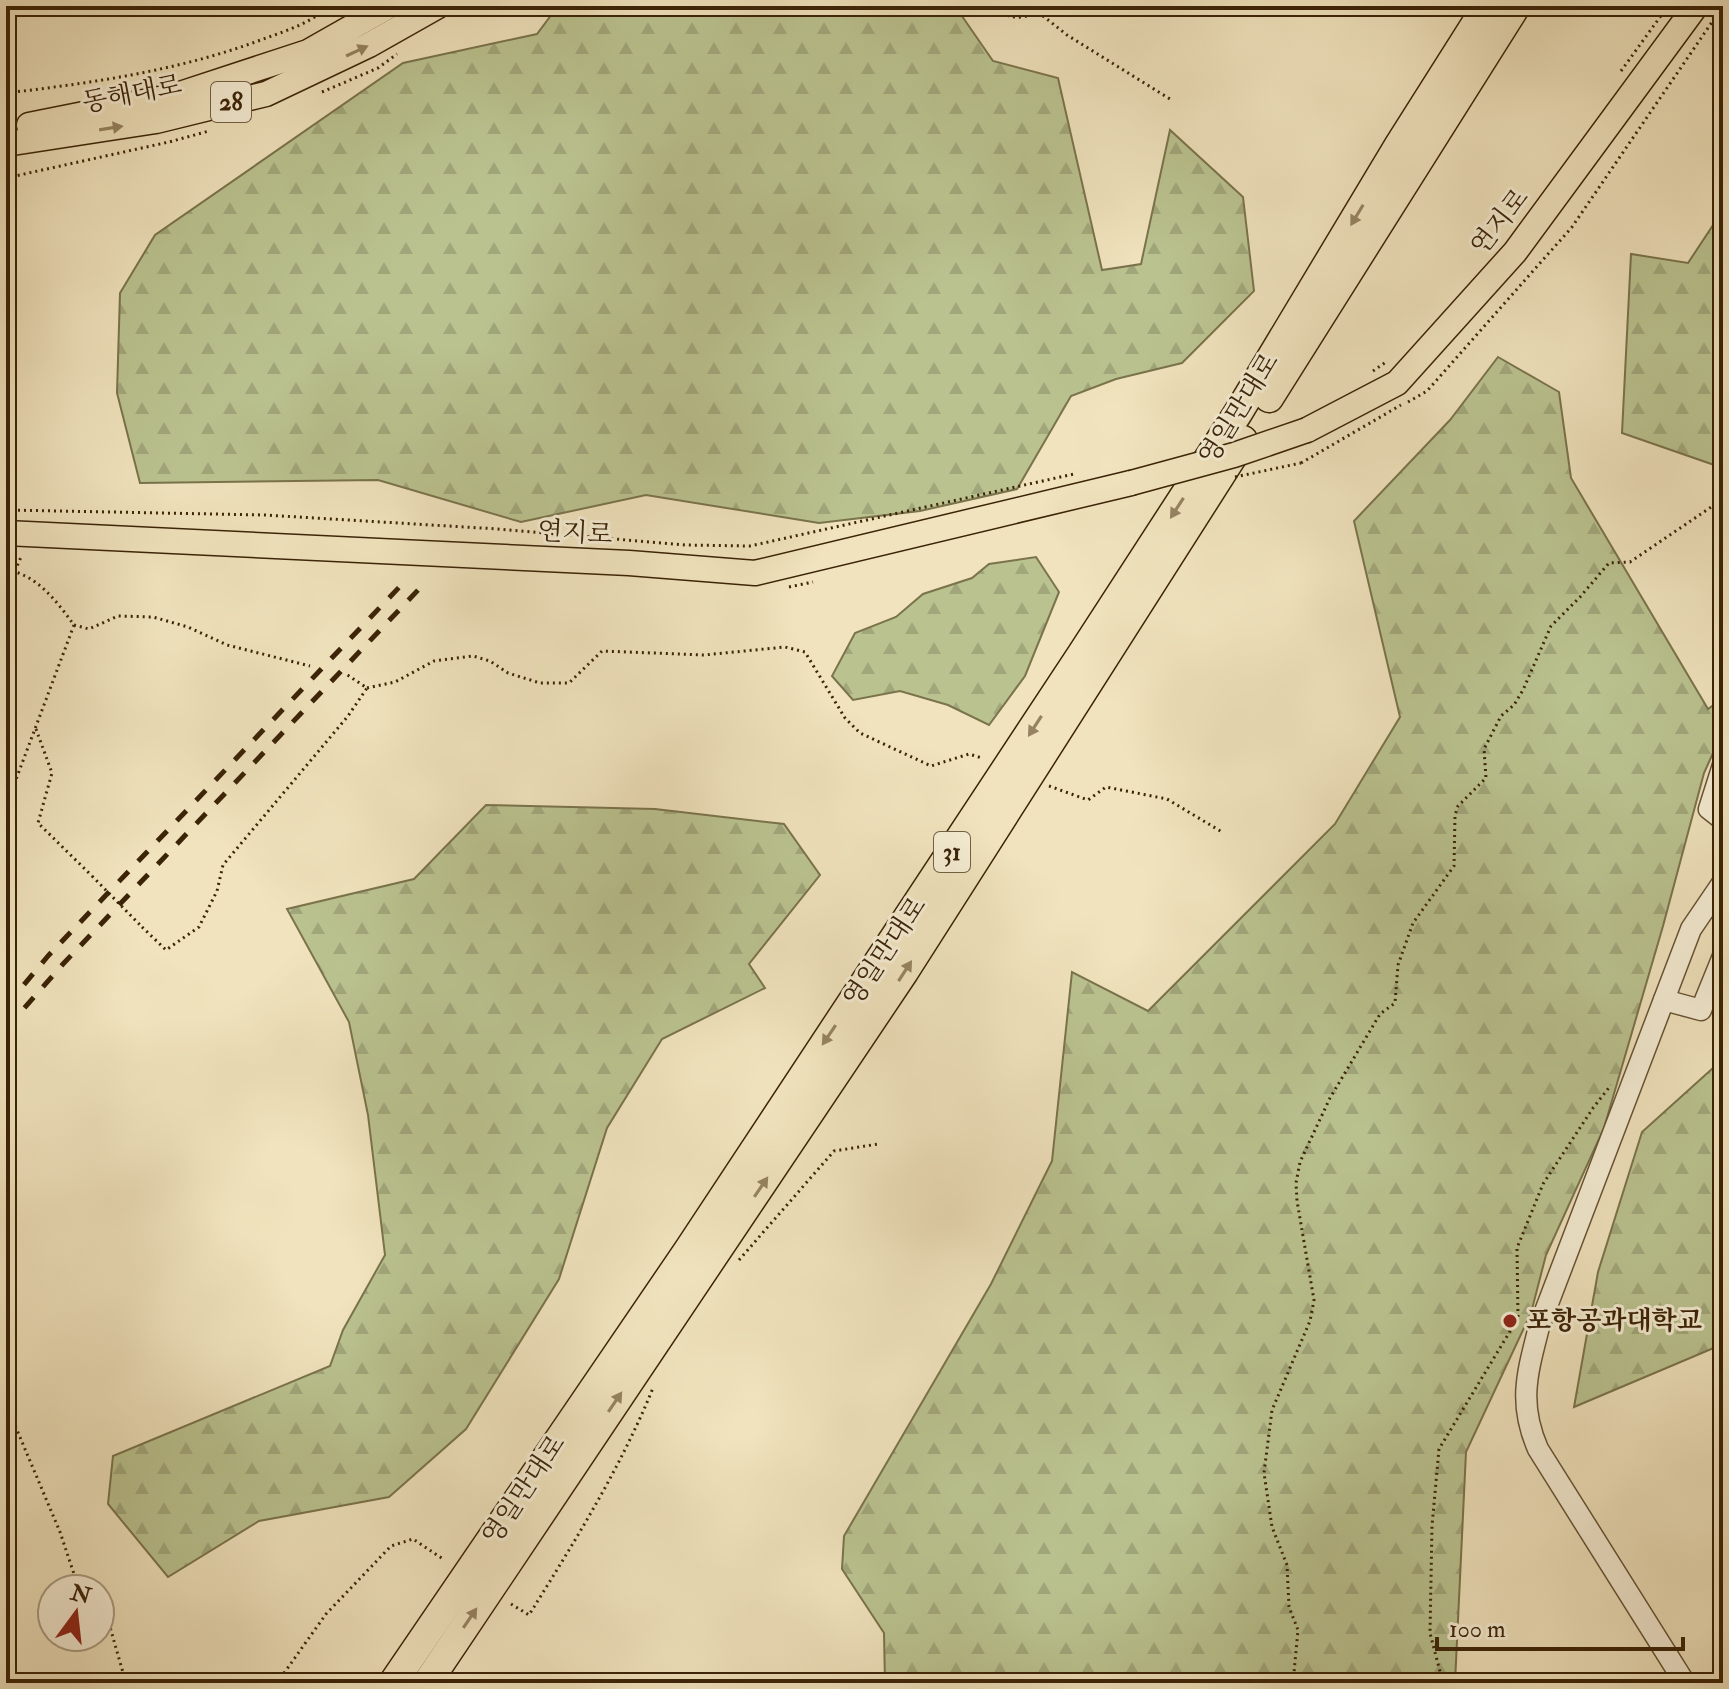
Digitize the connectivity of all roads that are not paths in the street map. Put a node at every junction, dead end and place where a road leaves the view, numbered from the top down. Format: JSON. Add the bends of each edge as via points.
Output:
{"nodes":[{"id":1,"x":389,"y":6,"type":"edge"},
{"id":2,"x":438,"y":6,"type":"edge"},
{"id":3,"x":1487,"y":6,"type":"edge"},
{"id":4,"x":1696,"y":6,"type":"edge"},
{"id":5,"x":1457,"y":14,"type":"dead end"},
{"id":6,"x":1521,"y":14,"type":"edge"},
{"id":7,"x":6,"y":129,"type":"edge"},
{"id":8,"x":6,"y":144,"type":"edge"},
{"id":9,"x":1383,"y":195,"type":"junction"},
{"id":10,"x":6,"y":533,"type":"edge"},
{"id":11,"x":1723,"y":765,"type":"edge"},
{"id":12,"x":1723,"y":820,"type":"edge"},
{"id":13,"x":1723,"y":882,"type":"edge"},
{"id":14,"x":1723,"y":956,"type":"edge"},
{"id":15,"x":1664,"y":1000,"type":"junction"},
{"id":16,"x":393,"y":1683,"type":"edge"},
{"id":17,"x":427,"y":1683,"type":"edge"},
{"id":18,"x":1685,"y":1683,"type":"edge"}],
"edges":[{"from":1,"to":7,"type":"main road","via":[[308,52],[174,96]]},
{"from":8,"to":2,"type":"main road","name":"동해대로","number":"28","one_way":true,"via":[[156,121],[266,94]]},
{"from":3,"to":9,"type":"highway","name":"영일만대로","number":"31"},
{"from":4,"to":10,"type":"main road","name":"연지로","bridge":true,"via":[[1515,252],[1397,383],[1307,430],[1234,455],[755,573]]},
{"from":5,"to":9,"type":"highway","via":[[1445,48],[1415,98]]},
{"from":6,"to":9,"type":"highway","name":"영일만대로","number":"31"},
{"from":9,"to":16,"type":"highway","name":"영일만대로","number":"31","one_way":true,"via":[[680,1262]]},
{"from":17,"to":9,"type":"highway","name":"영일만대로","number":"31","one_way":true,"via":[[904,972],[1187,531]]},
{"from":11,"to":12,"type":"lane","via":[[1709,809]]},
{"from":13,"to":15,"type":"lane","via":[[1691,929]]},
{"from":14,"to":15,"type":"lane","via":[[1701,1010]]},
{"from":15,"to":18,"type":"lane","via":[[1539,1327],[1525,1383],[1529,1428],[1538,1449]]}]}
